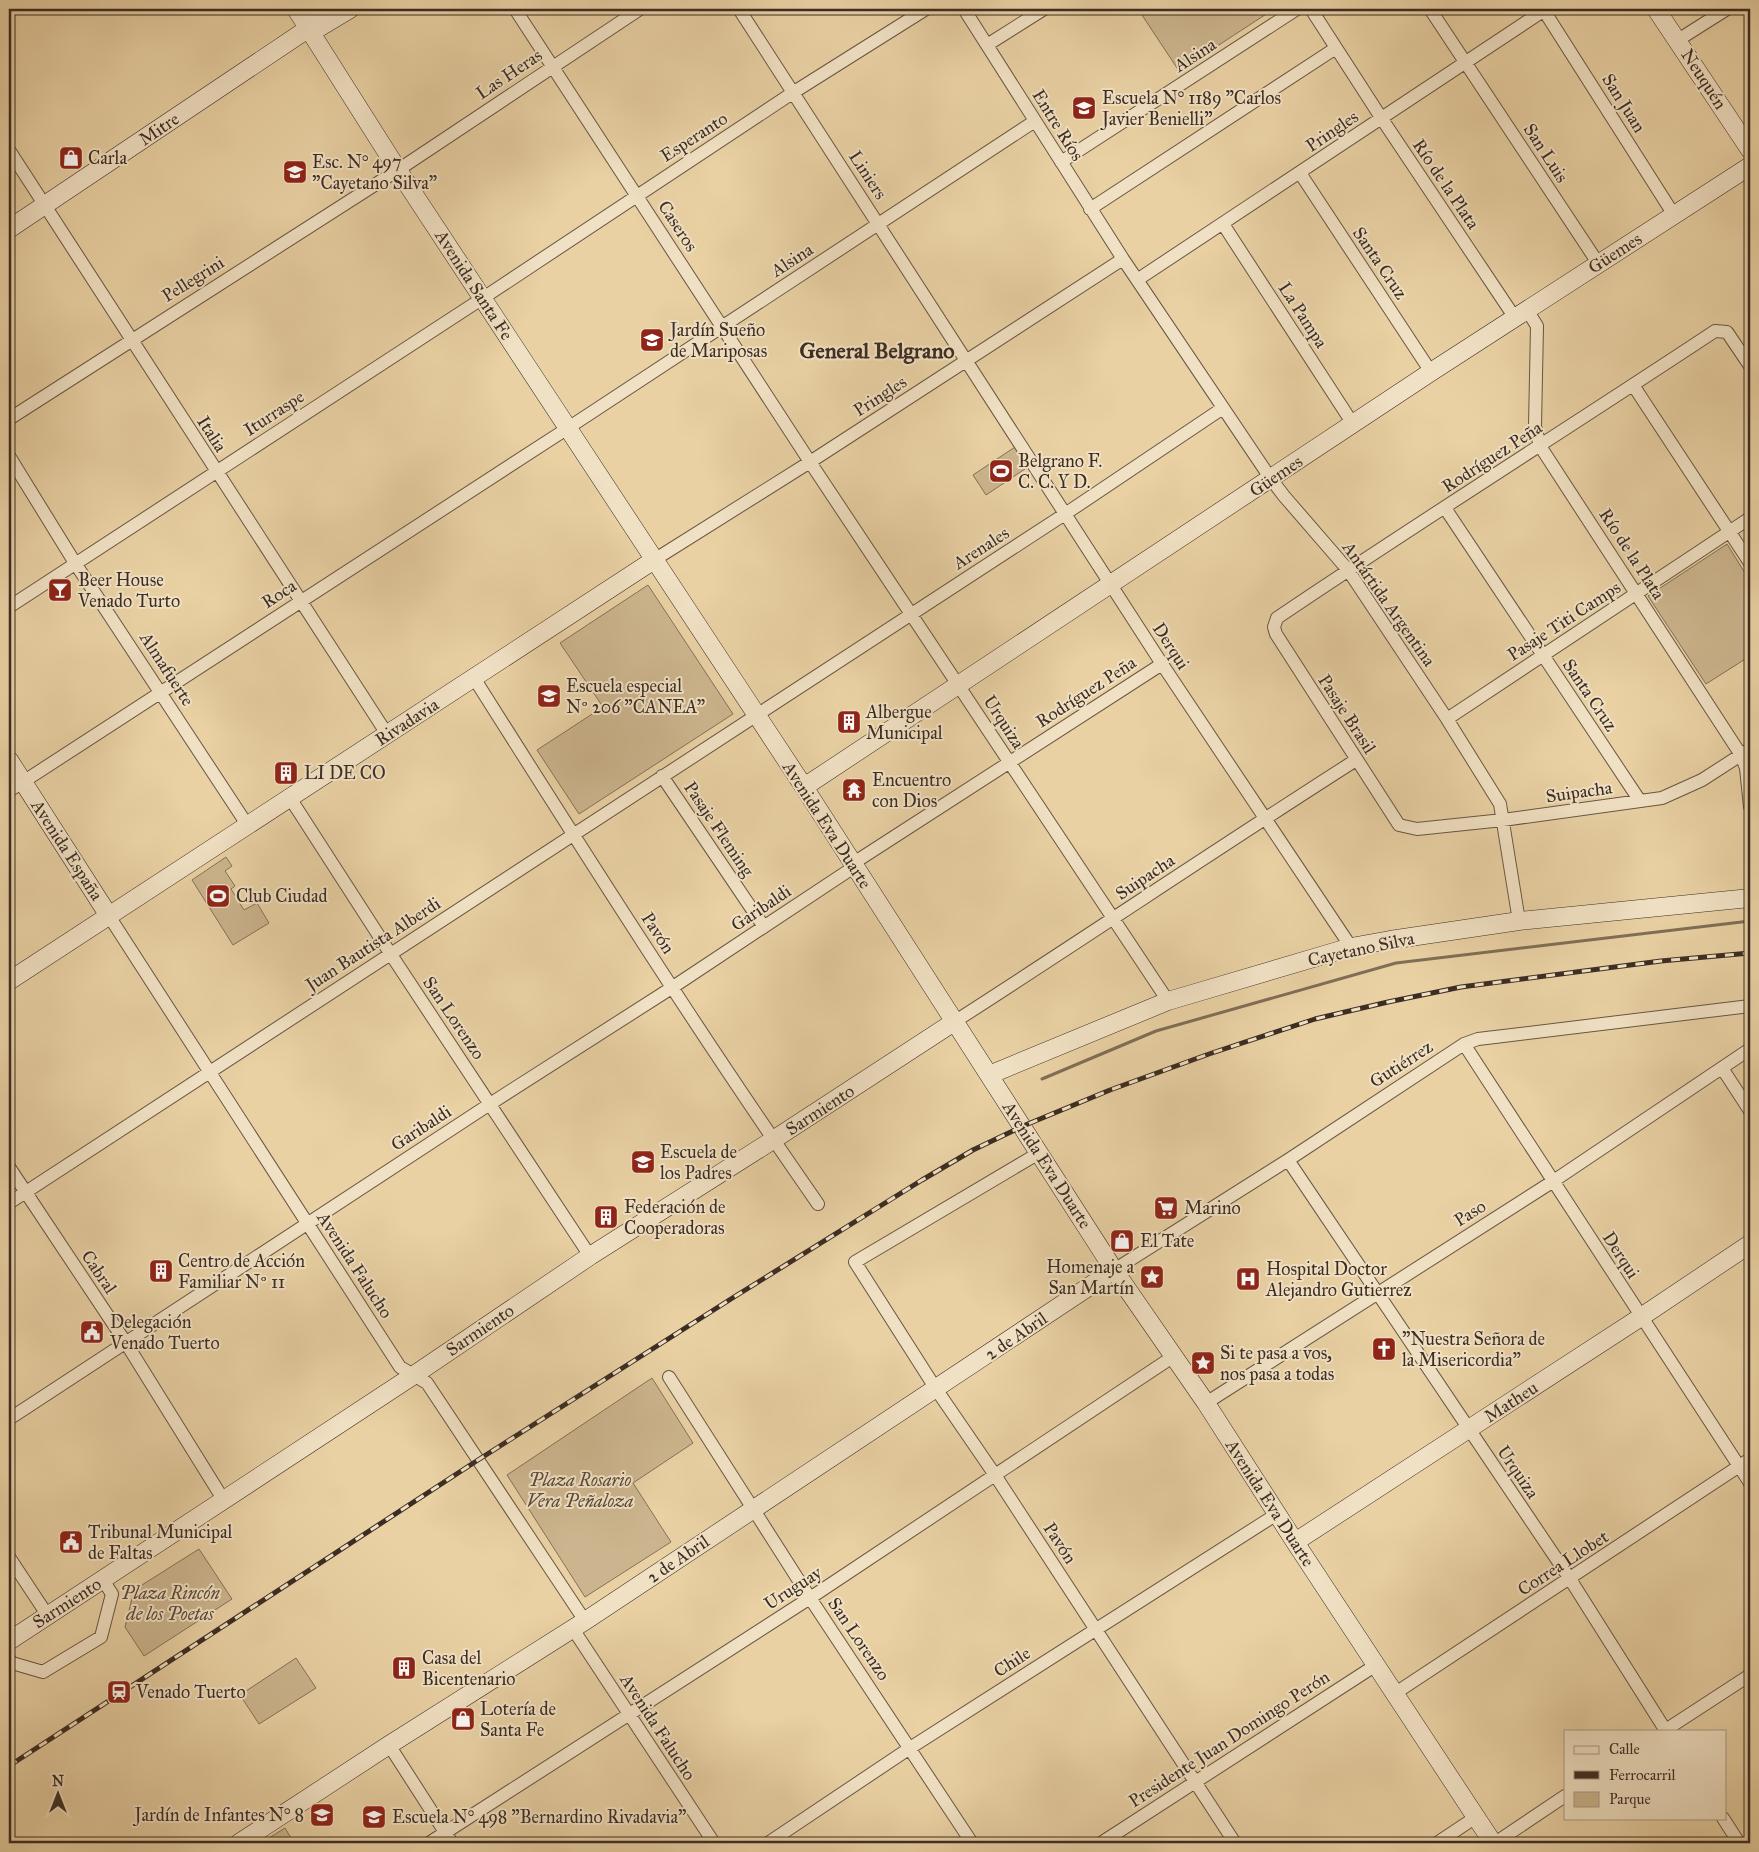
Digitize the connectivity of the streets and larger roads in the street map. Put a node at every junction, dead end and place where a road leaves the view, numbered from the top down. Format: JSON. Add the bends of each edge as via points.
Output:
{"nodes":[{"id":1,"x":296,"y":9,"type":"edge"},
{"id":2,"x":330,"y":9,"type":"edge"},
{"id":3,"x":350,"y":9,"type":"edge"},
{"id":4,"x":515,"y":9,"type":"edge"},
{"id":5,"x":640,"y":9,"type":"edge"},
{"id":6,"x":739,"y":9,"type":"edge"},
{"id":7,"x":926,"y":9,"type":"edge"},
{"id":8,"x":964,"y":9,"type":"edge"},
{"id":9,"x":1044,"y":9,"type":"edge"},
{"id":10,"x":1297,"y":9,"type":"edge"},
{"id":11,"x":1311,"y":9,"type":"edge"},
{"id":12,"x":1430,"y":9,"type":"edge"},
{"id":13,"x":1544,"y":9,"type":"edge"},
{"id":14,"x":1656,"y":9,"type":"edge"},
{"id":15,"x":1727,"y":9,"type":"edge"},
{"id":16,"x":309,"y":28,"type":"junction"},
{"id":17,"x":1678,"y":40,"type":"junction"},
{"id":18,"x":987,"y":45,"type":"junction"},
{"id":19,"x":1336,"y":48,"type":"junction"},
{"id":20,"x":1465,"y":62,"type":"junction"},
{"id":21,"x":552,"y":66,"type":"junction"},
{"id":22,"x":794,"y":92,"type":"junction"},
{"id":23,"x":1382,"y":119,"type":"junction"},
{"id":24,"x":1035,"y":121,"type":"junction"},
{"id":25,"x":9,"y":150,"type":"edge"},
{"id":26,"x":1750,"y":150,"type":"edge"},
{"id":27,"x":1061,"y":162,"type":"junction"},
{"id":28,"x":1750,"y":166,"type":"edge"},
{"id":29,"x":398,"y":170,"type":"junction"},
{"id":30,"x":1300,"y":173,"type":"junction"},
{"id":31,"x":637,"y":195,"type":"junction"},
{"id":32,"x":45,"y":205,"type":"junction"},
{"id":33,"x":1090,"y":208,"type":"junction"},
{"id":34,"x":1674,"y":215,"type":"junction"},
{"id":35,"x":878,"y":224,"type":"junction"},
{"id":36,"x":1223,"y":224,"type":"junction"},
{"id":37,"x":9,"y":229,"type":"edge"},
{"id":38,"x":1123,"y":259,"type":"junction"},
{"id":39,"x":1598,"y":264,"type":"junction"},
{"id":40,"x":1137,"y":280,"type":"junction"},
{"id":41,"x":483,"y":298,"type":"junction"},
{"id":42,"x":1521,"y":314,"type":"junction"},
{"id":43,"x":722,"y":327,"type":"junction"},
{"id":44,"x":130,"y":340,"type":"junction"},
{"id":45,"x":966,"y":362,"type":"junction"},
{"id":46,"x":1750,"y":366,"type":"edge"},
{"id":47,"x":1431,"y":372,"type":"junction"},
{"id":48,"x":1633,"y":385,"type":"junction"},
{"id":49,"x":1223,"y":408,"type":"junction"},
{"id":50,"x":9,"y":419,"type":"edge"},
{"id":51,"x":1353,"y":424,"type":"junction"},
{"id":52,"x":568,"y":428,"type":"junction"},
{"id":53,"x":1540,"y":446,"type":"junction"},
{"id":54,"x":9,"y":456,"type":"edge"},
{"id":55,"x":810,"y":462,"type":"junction"},
{"id":56,"x":215,"y":472,"type":"junction"},
{"id":57,"x":1271,"y":480,"type":"junction"},
{"id":58,"x":1444,"y":508,"type":"junction"},
{"id":59,"x":1065,"y":514,"type":"junction"},
{"id":60,"x":1750,"y":518,"type":"edge"},
{"id":61,"x":1731,"y":532,"type":"junction"},
{"id":62,"x":654,"y":560,"type":"junction"},
{"id":63,"x":1750,"y":562,"type":"edge"},
{"id":64,"x":75,"y":563,"type":"junction"},
{"id":65,"x":1348,"y":570,"type":"junction"},
{"id":66,"x":1111,"y":585,"type":"junction"},
{"id":67,"x":1636,"y":594,"type":"junction"},
{"id":68,"x":301,"y":601,"type":"junction"},
{"id":69,"x":9,"y":607,"type":"edge"},
{"id":70,"x":912,"y":614,"type":"junction"},
{"id":71,"x":1278,"y":618,"type":"joint"},
{"id":72,"x":1543,"y":656,"type":"junction"},
{"id":73,"x":1162,"y":664,"type":"junction"},
{"id":74,"x":474,"y":678,"type":"junction"},
{"id":75,"x":959,"y":684,"type":"junction"},
{"id":76,"x":160,"y":691,"type":"junction"},
{"id":77,"x":756,"y":715,"type":"junction"},
{"id":78,"x":1447,"y":719,"type":"junction"},
{"id":79,"x":387,"y":734,"type":"junction"},
{"id":80,"x":1746,"y":752,"type":"edge"},
{"id":81,"x":9,"y":760,"type":"edge"},
{"id":82,"x":1356,"y":760,"type":"junction"},
{"id":83,"x":1010,"y":762,"type":"junction"},
{"id":84,"x":662,"y":776,"type":"junction"},
{"id":85,"x":16,"y":786,"type":"edge"},
{"id":86,"x":804,"y":787,"type":"junction"},
{"id":87,"x":290,"y":798,"type":"junction"},
{"id":88,"x":1640,"y":801,"type":"junction"},
{"id":89,"x":1750,"y":806,"type":"edge"},
{"id":90,"x":1264,"y":819,"type":"junction"},
{"id":91,"x":1503,"y":820,"type":"junction"},
{"id":92,"x":1399,"y":825,"type":"joint"},
{"id":93,"x":248,"y":826,"type":"junction"},
{"id":94,"x":573,"y":834,"type":"junction"},
{"id":95,"x":853,"y":865,"type":"junction"},
{"id":96,"x":1750,"y":898,"type":"edge"},
{"id":97,"x":110,"y":916,"type":"junction"},
{"id":98,"x":1113,"y":920,"type":"junction"},
{"id":99,"x":1519,"y":921,"type":"junction"},
{"id":100,"x":764,"y":927,"type":"junction"},
{"id":101,"x":1351,"y":947,"type":"junction"},
{"id":102,"x":390,"y":953,"type":"junction"},
{"id":103,"x":9,"y":982,"type":"edge"},
{"id":104,"x":672,"y":987,"type":"junction"},
{"id":105,"x":1168,"y":1001,"type":"junction"},
{"id":106,"x":1750,"y":1006,"type":"edge"},
{"id":107,"x":954,"y":1022,"type":"junction"},
{"id":108,"x":1464,"y":1044,"type":"junction"},
{"id":109,"x":1750,"y":1049,"type":"edge"},
{"id":110,"x":1722,"y":1068,"type":"junction"},
{"id":111,"x":210,"y":1073,"type":"junction"},
{"id":112,"x":989,"y":1076,"type":"junction"},
{"id":113,"x":490,"y":1104,"type":"junction"},
{"id":114,"x":1750,"y":1111,"type":"edge"},
{"id":115,"x":773,"y":1140,"type":"junction"},
{"id":116,"x":1039,"y":1153,"type":"junction"},
{"id":117,"x":1288,"y":1160,"type":"junction"},
{"id":118,"x":9,"y":1167,"type":"edge"},
{"id":119,"x":1552,"y":1182,"type":"junction"},
{"id":120,"x":25,"y":1192,"type":"junction"},
{"id":121,"x":9,"y":1203,"type":"edge"},
{"id":122,"x":818,"y":1204,"type":"dead end"},
{"id":123,"x":307,"y":1224,"type":"junction"},
{"id":124,"x":1750,"y":1244,"type":"edge"},
{"id":125,"x":590,"y":1256,"type":"junction"},
{"id":126,"x":1114,"y":1270,"type":"junction"},
{"id":127,"x":1378,"y":1292,"type":"junction"},
{"id":128,"x":1641,"y":1317,"type":"junction"},
{"id":129,"x":126,"y":1343,"type":"junction"},
{"id":130,"x":1174,"y":1356,"type":"junction"},
{"id":131,"x":414,"y":1375,"type":"junction"},
{"id":132,"x":669,"y":1377,"type":"dead end"},
{"id":133,"x":936,"y":1389,"type":"junction"},
{"id":134,"x":1206,"y":1403,"type":"junction"},
{"id":135,"x":9,"y":1419,"type":"edge"},
{"id":136,"x":1469,"y":1429,"type":"junction"},
{"id":137,"x":1750,"y":1460,"type":"edge"},
{"id":138,"x":1739,"y":1467,"type":"junction"},
{"id":139,"x":995,"y":1475,"type":"junction"},
{"id":140,"x":1750,"y":1484,"type":"edge"},
{"id":141,"x":223,"y":1499,"type":"junction"},
{"id":142,"x":754,"y":1509,"type":"junction"},
{"id":143,"x":1277,"y":1514,"type":"junction"},
{"id":144,"x":1295,"y":1542,"type":"junction"},
{"id":145,"x":9,"y":1557,"type":"edge"},
{"id":146,"x":1570,"y":1579,"type":"junction"},
{"id":147,"x":103,"y":1580,"type":"junction"},
{"id":148,"x":810,"y":1598,"type":"junction"},
{"id":149,"x":48,"y":1616,"type":"junction"},
{"id":150,"x":579,"y":1625,"type":"junction"},
{"id":151,"x":1095,"y":1630,"type":"junction"},
{"id":152,"x":9,"y":1641,"type":"edge"},
{"id":153,"x":9,"y":1659,"type":"edge"},
{"id":154,"x":1376,"y":1665,"type":"junction"},
{"id":155,"x":1750,"y":1675,"type":"edge"},
{"id":156,"x":1394,"y":1694,"type":"junction"},
{"id":157,"x":629,"y":1716,"type":"junction"},
{"id":158,"x":1665,"y":1730,"type":"edge"},
{"id":159,"x":389,"y":1745,"type":"junction"},
{"id":160,"x":910,"y":1748,"type":"junction"},
{"id":161,"x":1195,"y":1782,"type":"junction"},
{"id":162,"x":1564,"y":1797,"type":"edge"},
{"id":163,"x":1476,"y":1817,"type":"junction"},
{"id":164,"x":1723,"y":1820,"type":"edge"},
{"id":165,"x":448,"y":1838,"type":"edge"},
{"id":166,"x":239,"y":1843,"type":"edge"},
{"id":167,"x":429,"y":1843,"type":"edge"},
{"id":168,"x":714,"y":1843,"type":"edge"},
{"id":169,"x":768,"y":1843,"type":"edge"},
{"id":170,"x":972,"y":1843,"type":"edge"},
{"id":171,"x":1101,"y":1843,"type":"edge"},
{"id":172,"x":1236,"y":1843,"type":"edge"},
{"id":173,"x":1436,"y":1843,"type":"edge"},
{"id":174,"x":1494,"y":1843,"type":"edge"},
{"id":175,"x":1739,"y":1843,"type":"edge"}],
"edges":[{"from":1,"to":16,"type":"street","name":"Avenida Santa Fe"},
{"from":2,"to":16,"type":"street"},
{"from":3,"to":16,"type":"street","via":[[322,27]]},
{"from":4,"to":21,"type":"street","name":"Caseros"},
{"from":5,"to":21,"type":"street","name":"Las Heras"},
{"from":6,"to":22,"type":"street","name":"Liniers"},
{"from":7,"to":22,"type":"street","name":"Esperanto"},
{"from":8,"to":18,"type":"street","name":"Entre Ríos"},
{"from":9,"to":18,"type":"street"},
{"from":10,"to":27,"type":"street","name":"Alsina"},
{"from":11,"to":19,"type":"street","name":"Río de la Plata"},
{"from":12,"to":20,"type":"street","name":"San Luis"},
{"from":13,"to":20,"type":"street","name":"Pringles"},
{"from":13,"to":34,"type":"street","name":"San Juan"},
{"from":14,"to":17,"type":"street","name":"Neuquén"},
{"from":15,"to":17,"type":"street"},
{"from":16,"to":29,"type":"street","name":"Avenida Santa Fe"},
{"from":16,"to":32,"type":"street","name":"Mitre"},
{"from":17,"to":26,"type":"street","name":"Neuquén"},
{"from":18,"to":24,"type":"street","name":"Entre Ríos"},
{"from":19,"to":23,"type":"street","name":"Río de la Plata"},
{"from":19,"to":33,"type":"street"},
{"from":20,"to":23,"type":"street","name":"Pringles"},
{"from":20,"to":39,"type":"street","name":"San Luis"},
{"from":21,"to":29,"type":"street","name":"Las Heras"},
{"from":21,"to":31,"type":"street","name":"Caseros"},
{"from":22,"to":31,"type":"street","name":"Esperanto"},
{"from":22,"to":35,"type":"street","name":"Liniers"},
{"from":23,"to":30,"type":"street","name":"Pringles"},
{"from":23,"to":42,"type":"street","name":"Río de la Plata"},
{"from":24,"to":27,"type":"street","name":"Entre Ríos"},
{"from":24,"to":35,"type":"street","name":"Alsina"},
{"from":25,"to":32,"type":"street","name":"Italia"},
{"from":27,"to":33,"type":"street","name":"Entre Ríos"},
{"from":28,"to":34,"type":"street","name":"Güemes"},
{"from":29,"to":41,"type":"street","name":"Avenida Santa Fe"},
{"from":29,"to":44,"type":"street","name":"Pellegrini"},
{"from":30,"to":36,"type":"street","name":"Pringles"},
{"from":30,"to":47,"type":"street","name":"Santa Cruz"},
{"from":31,"to":41,"type":"street","name":"Esperanto"},
{"from":31,"to":43,"type":"street","name":"Caseros"},
{"from":32,"to":37,"type":"street","name":"Mitre"},
{"from":32,"to":44,"type":"street","name":"Italia"},
{"from":33,"to":38,"type":"street","name":"Entre Ríos"},
{"from":34,"to":39,"type":"street","name":"Güemes"},
{"from":35,"to":43,"type":"street","name":"Alsina"},
{"from":35,"to":45,"type":"street","name":"Liniers"},
{"from":36,"to":40,"type":"street","name":"Pringles"},
{"from":36,"to":51,"type":"street","name":"La Pampa"},
{"from":38,"to":40,"type":"street","name":"Antártida Argentina"},
{"from":38,"to":45,"type":"street","name":"Pringles"},
{"from":39,"to":42,"type":"street","name":"Güemes"},
{"from":40,"to":49,"type":"street","name":"Antártida Argentina"},
{"from":41,"to":52,"type":"street","name":"Avenida Santa Fe"},
{"from":41,"to":56,"type":"street","name":"Iturraspe"},
{"from":42,"to":47,"type":"street","name":"Güemes"},
{"from":42,"to":53,"type":"street","name":"Río de la Plata","via":[[1537,326],[1534,426]]},
{"from":43,"to":52,"type":"street","name":"Alsina"},
{"from":43,"to":55,"type":"street","name":"Caseros"},
{"from":44,"to":50,"type":"street","name":"Pellegrini"},
{"from":44,"to":56,"type":"street","name":"Italia"},
{"from":45,"to":55,"type":"street","name":"Pringles"},
{"from":45,"to":59,"type":"street","name":"Derqui"},
{"from":46,"to":48,"type":"street","name":"Rodríguez Peña","via":[[1727,332],[1715,331]]},
{"from":47,"to":51,"type":"street","name":"Güemes"},
{"from":48,"to":53,"type":"street","name":"Rodríguez Peña"},
{"from":48,"to":61,"type":"street"},
{"from":49,"to":57,"type":"street","name":"Antártida Argentina"},
{"from":49,"to":59,"type":"street","name":"Arenales"},
{"from":51,"to":57,"type":"street","name":"Güemes"},
{"from":52,"to":62,"type":"street","name":"Avenida Santa Fe"},
{"from":52,"to":68,"type":"street","name":"Roca"},
{"from":53,"to":58,"type":"street","name":"Rodríguez Peña"},
{"from":53,"to":67,"type":"street","name":"Río de la Plata"},
{"from":54,"to":64,"type":"street","name":"Almafuerte"},
{"from":55,"to":62,"type":"street","name":"Pringles"},
{"from":55,"to":70,"type":"street","name":"Urquiza"},
{"from":56,"to":64,"type":"street","name":"Iturraspe"},
{"from":56,"to":68,"type":"street","name":"Italia"},
{"from":57,"to":65,"type":"street","name":"Antártida Argentina"},
{"from":57,"to":66,"type":"street","name":"Güemes"},
{"from":58,"to":65,"type":"street","name":"Rodríguez Peña"},
{"from":58,"to":72,"type":"street","name":"Santa Cruz"},
{"from":59,"to":66,"type":"street","name":"Derqui"},
{"from":59,"to":70,"type":"street","name":"Arenales"},
{"from":60,"to":61,"type":"street","name":"Pasaje Titi Camps"},
{"from":61,"to":63,"type":"street"},
{"from":61,"to":67,"type":"street","name":"Pasaje Titi Camps"},
{"from":62,"to":74,"type":"street","name":"Rivadavia"},
{"from":62,"to":77,"type":"street","name":"Avenida Eva Duarte"},
{"from":64,"to":69,"type":"street","name":"Iturraspe"},
{"from":64,"to":76,"type":"street","name":"Almafuerte"},
{"from":65,"to":71,"type":"street","name":"Rodríguez Peña"},
{"from":65,"to":78,"type":"street","name":"Antártida Argentina"},
{"from":66,"to":73,"type":"street","name":"Derqui"},
{"from":66,"to":75,"type":"street","name":"Güemes"},
{"from":67,"to":72,"type":"street","name":"Pasaje Titi Camps"},
{"from":67,"to":80,"type":"street","name":"Río de la Plata"},
{"from":68,"to":76,"type":"street","name":"Roca"},
{"from":68,"to":79,"type":"street","name":"Italia"},
{"from":70,"to":75,"type":"street","name":"Urquiza"},
{"from":70,"to":77,"type":"street","name":"Arenales"},
{"from":71,"to":82,"type":"street","name":"Pasaje Brasil","via":[[1274,626],[1276,634]]},
{"from":72,"to":78,"type":"street","name":"Pasaje Titi Camps"},
{"from":72,"to":88,"type":"street","name":"Santa Cruz"},
{"from":73,"to":83,"type":"street","name":"Rodríguez Peña"},
{"from":73,"to":90,"type":"street","name":"Derqui"},
{"from":74,"to":79,"type":"street","name":"Rivadavia"},
{"from":74,"to":94,"type":"street","name":"Pavón"},
{"from":75,"to":83,"type":"street","name":"Urquiza"},
{"from":75,"to":86,"type":"street","name":"Güemes"},
{"from":76,"to":85,"type":"street","name":"Roca"},
{"from":76,"to":93,"type":"street","name":"Almafuerte"},
{"from":77,"to":84,"type":"street","name":"Juan Bautista Alberdi"},
{"from":77,"to":86,"type":"street","name":"Avenida Eva Duarte"},
{"from":78,"to":91,"type":"street","name":"Antártida Argentina","via":[[1500,804]]},
{"from":79,"to":87,"type":"street","name":"Rivadavia"},
{"from":80,"to":88,"type":"street","name":"Suipacha","via":[[1683,789],[1662,798]]},
{"from":80,"to":89,"type":"street","name":"Río de la Plata"},
{"from":81,"to":85,"type":"street","name":"Avenida España"},
{"from":82,"to":90,"type":"street","name":"Suipacha"},
{"from":82,"to":92,"type":"street","name":"Pasaje Brasil"},
{"from":83,"to":95,"type":"street","name":"Rodríguez Peña"},
{"from":83,"to":98,"type":"street","name":"Urquiza"},
{"from":84,"to":94,"type":"street","name":"Juan Bautista Alberdi"},
{"from":84,"to":100,"type":"street","name":"Pasaje Fleming"},
{"from":85,"to":97,"type":"street","name":"Avenida España"},
{"from":86,"to":95,"type":"street","name":"Avenida Eva Duarte"},
{"from":87,"to":93,"type":"street","name":"Rivadavia"},
{"from":87,"to":102,"type":"street","name":"San Lorenzo"},
{"from":88,"to":91,"type":"street","name":"Suipacha"},
{"from":90,"to":98,"type":"street","name":"Suipacha"},
{"from":90,"to":101,"type":"street","name":"Derqui"},
{"from":91,"to":92,"type":"street","name":"Suipacha","via":[[1417,829]]},
{"from":91,"to":99,"type":"street","name":"Antártida Argentina"},
{"from":93,"to":97,"type":"street","name":"Rivadavia"},
{"from":94,"to":102,"type":"street","name":"Juan Bautista Alberdi"},
{"from":94,"to":104,"type":"street","name":"Pavón"},
{"from":95,"to":100,"type":"street","name":"Garibaldi"},
{"from":95,"to":107,"type":"street","name":"Avenida Eva Duarte"},
{"from":96,"to":99,"type":"street","name":"Cayetano Silva"},
{"from":97,"to":103,"type":"street","name":"Rivadavia"},
{"from":97,"to":111,"type":"street","name":"Avenida Falucho"},
{"from":98,"to":105,"type":"street","name":"Urquiza"},
{"from":98,"to":107,"type":"street","name":"Suipacha"},
{"from":99,"to":101,"type":"street","name":"Cayetano Silva"},
{"from":100,"to":104,"type":"street","name":"Garibaldi"},
{"from":101,"to":105,"type":"street","name":"Cayetano Silva"},
{"from":102,"to":111,"type":"street","name":"Juan Bautista Alberdi"},
{"from":102,"to":113,"type":"street","name":"San Lorenzo"},
{"from":104,"to":113,"type":"street","name":"Garibaldi"},
{"from":104,"to":115,"type":"street","name":"Pavón"},
{"from":105,"to":112,"type":"street","name":"Cayetano Silva"},
{"from":106,"to":108,"type":"street","name":"Gutiérrez","via":[[1495,1037]]},
{"from":107,"to":112,"type":"street","name":"Avenida Eva Duarte"},
{"from":107,"to":115,"type":"street","name":"Sarmiento"},
{"from":108,"to":117,"type":"street","name":"Gutiérrez"},
{"from":108,"to":119,"type":"street","name":"Derqui"},
{"from":109,"to":110,"type":"street","name":"Paso"},
{"from":110,"to":114,"type":"street"},
{"from":110,"to":119,"type":"street","name":"Paso"},
{"from":111,"to":120,"type":"street","name":"Juan Bautista Alberdi"},
{"from":111,"to":123,"type":"street","name":"Avenida Falucho"},
{"from":112,"to":116,"type":"street","name":"Avenida Eva Duarte"},
{"from":113,"to":123,"type":"street","name":"Garibaldi"},
{"from":113,"to":125,"type":"street","name":"San Lorenzo"},
{"from":115,"to":122,"type":"street","name":"Pavón"},
{"from":115,"to":125,"type":"street","name":"Sarmiento"},
{"from":116,"to":126,"type":"street","name":"Avenida Eva Duarte"},
{"from":116,"to":133,"type":"street","name":"Pavón","via":[[855,1262]]},
{"from":117,"to":126,"type":"street","name":"Gutiérrez"},
{"from":117,"to":127,"type":"street","name":"Urquiza"},
{"from":118,"to":120,"type":"street","name":"Cabral"},
{"from":119,"to":127,"type":"street","name":"Paso"},
{"from":119,"to":128,"type":"street","name":"Derqui"},
{"from":120,"to":121,"type":"street","name":"Juan Bautista Alberdi"},
{"from":120,"to":129,"type":"street","name":"Cabral"},
{"from":123,"to":129,"type":"street","name":"Garibaldi"},
{"from":123,"to":131,"type":"street","name":"Avenida Falucho","via":[[400,1366]]},
{"from":124,"to":128,"type":"street","name":"Matheu"},
{"from":125,"to":131,"type":"street","name":"Sarmiento"},
{"from":126,"to":130,"type":"street","name":"Avenida Eva Duarte"},
{"from":126,"to":133,"type":"street","name":"2 de Abril"},
{"from":127,"to":134,"type":"street","name":"Paso"},
{"from":127,"to":136,"type":"street","name":"Urquiza"},
{"from":128,"to":136,"type":"street","name":"Matheu"},
{"from":128,"to":138,"type":"street","name":"Derqui"},
{"from":129,"to":135,"type":"street","name":"Garibaldi"},
{"from":129,"to":141,"type":"street","name":"Cabral"},
{"from":130,"to":134,"type":"street","name":"Avenida Eva Duarte"},
{"from":130,"to":139,"type":"street","name":"Uruguay"},
{"from":131,"to":141,"type":"street","name":"Sarmiento"},
{"from":131,"to":150,"type":"street","name":"Avenida Falucho","via":[[427,1382]]},
{"from":132,"to":142,"type":"street","name":"San Lorenzo"},
{"from":133,"to":139,"type":"street","name":"Pavón"},
{"from":133,"to":142,"type":"street","name":"2 de Abril"},
{"from":134,"to":143,"type":"street","name":"Avenida Eva Duarte"},
{"from":136,"to":144,"type":"street","name":"Matheu"},
{"from":136,"to":146,"type":"street","name":"Urquiza"},
{"from":137,"to":138,"type":"street","name":"Correa Llobet"},
{"from":138,"to":140,"type":"street","name":"Derqui"},
{"from":138,"to":146,"type":"street","name":"Correa Llobet"},
{"from":139,"to":148,"type":"street","name":"Uruguay"},
{"from":139,"to":151,"type":"street","name":"Pavón"},
{"from":141,"to":147,"type":"street","name":"Sarmiento"},
{"from":142,"to":148,"type":"street","name":"San Lorenzo"},
{"from":142,"to":150,"type":"street","name":"2 de Abril"},
{"from":143,"to":144,"type":"street","name":"Avenida Eva Duarte"},
{"from":143,"to":151,"type":"street","name":"Chile"},
{"from":144,"to":154,"type":"street","name":"Avenida Eva Duarte"},
{"from":145,"to":149,"type":"street"},
{"from":146,"to":156,"type":"street","name":"Correa Llobet"},
{"from":146,"to":158,"type":"street","name":"Urquiza"},
{"from":147,"to":149,"type":"street","name":"Sarmiento"},
{"from":147,"to":153,"type":"street","via":[[112,1594],[101,1637],[43,1672],[12,1663]]},
{"from":148,"to":157,"type":"street","name":"Uruguay"},
{"from":148,"to":160,"type":"street","name":"San Lorenzo"},
{"from":149,"to":152,"type":"street","name":"Sarmiento"},
{"from":150,"to":157,"type":"street","name":"Avenida Falucho"},
{"from":150,"to":159,"type":"street","name":"2 de Abril"},
{"from":151,"to":160,"type":"street","name":"Chile"},
{"from":151,"to":161,"type":"street","name":"Pavón"},
{"from":154,"to":156,"type":"street","name":"Avenida Eva Duarte"},
{"from":154,"to":161,"type":"street","name":"Presidente Juan Domingo Perón"},
{"from":155,"to":158,"type":"street"},
{"from":156,"to":163,"type":"street","name":"Avenida Eva Duarte"},
{"from":157,"to":165,"type":"street","name":"Uruguay"},
{"from":157,"to":168,"type":"street","name":"Avenida Falucho"},
{"from":159,"to":165,"type":"street"},
{"from":159,"to":166,"type":"street","name":"2 de Abril"},
{"from":160,"to":169,"type":"street","name":"Chile"},
{"from":160,"to":170,"type":"street","name":"San Lorenzo"},
{"from":161,"to":171,"type":"street","name":"Presidente Juan Domingo Perón"},
{"from":161,"to":172,"type":"street","name":"Pavón"},
{"from":162,"to":174,"type":"street"},
{"from":163,"to":173,"type":"street"},
{"from":163,"to":174,"type":"street","name":"Avenida Eva Duarte"},
{"from":164,"to":175,"type":"street"},
{"from":165,"to":167,"type":"street","name":"Uruguay"}]}
